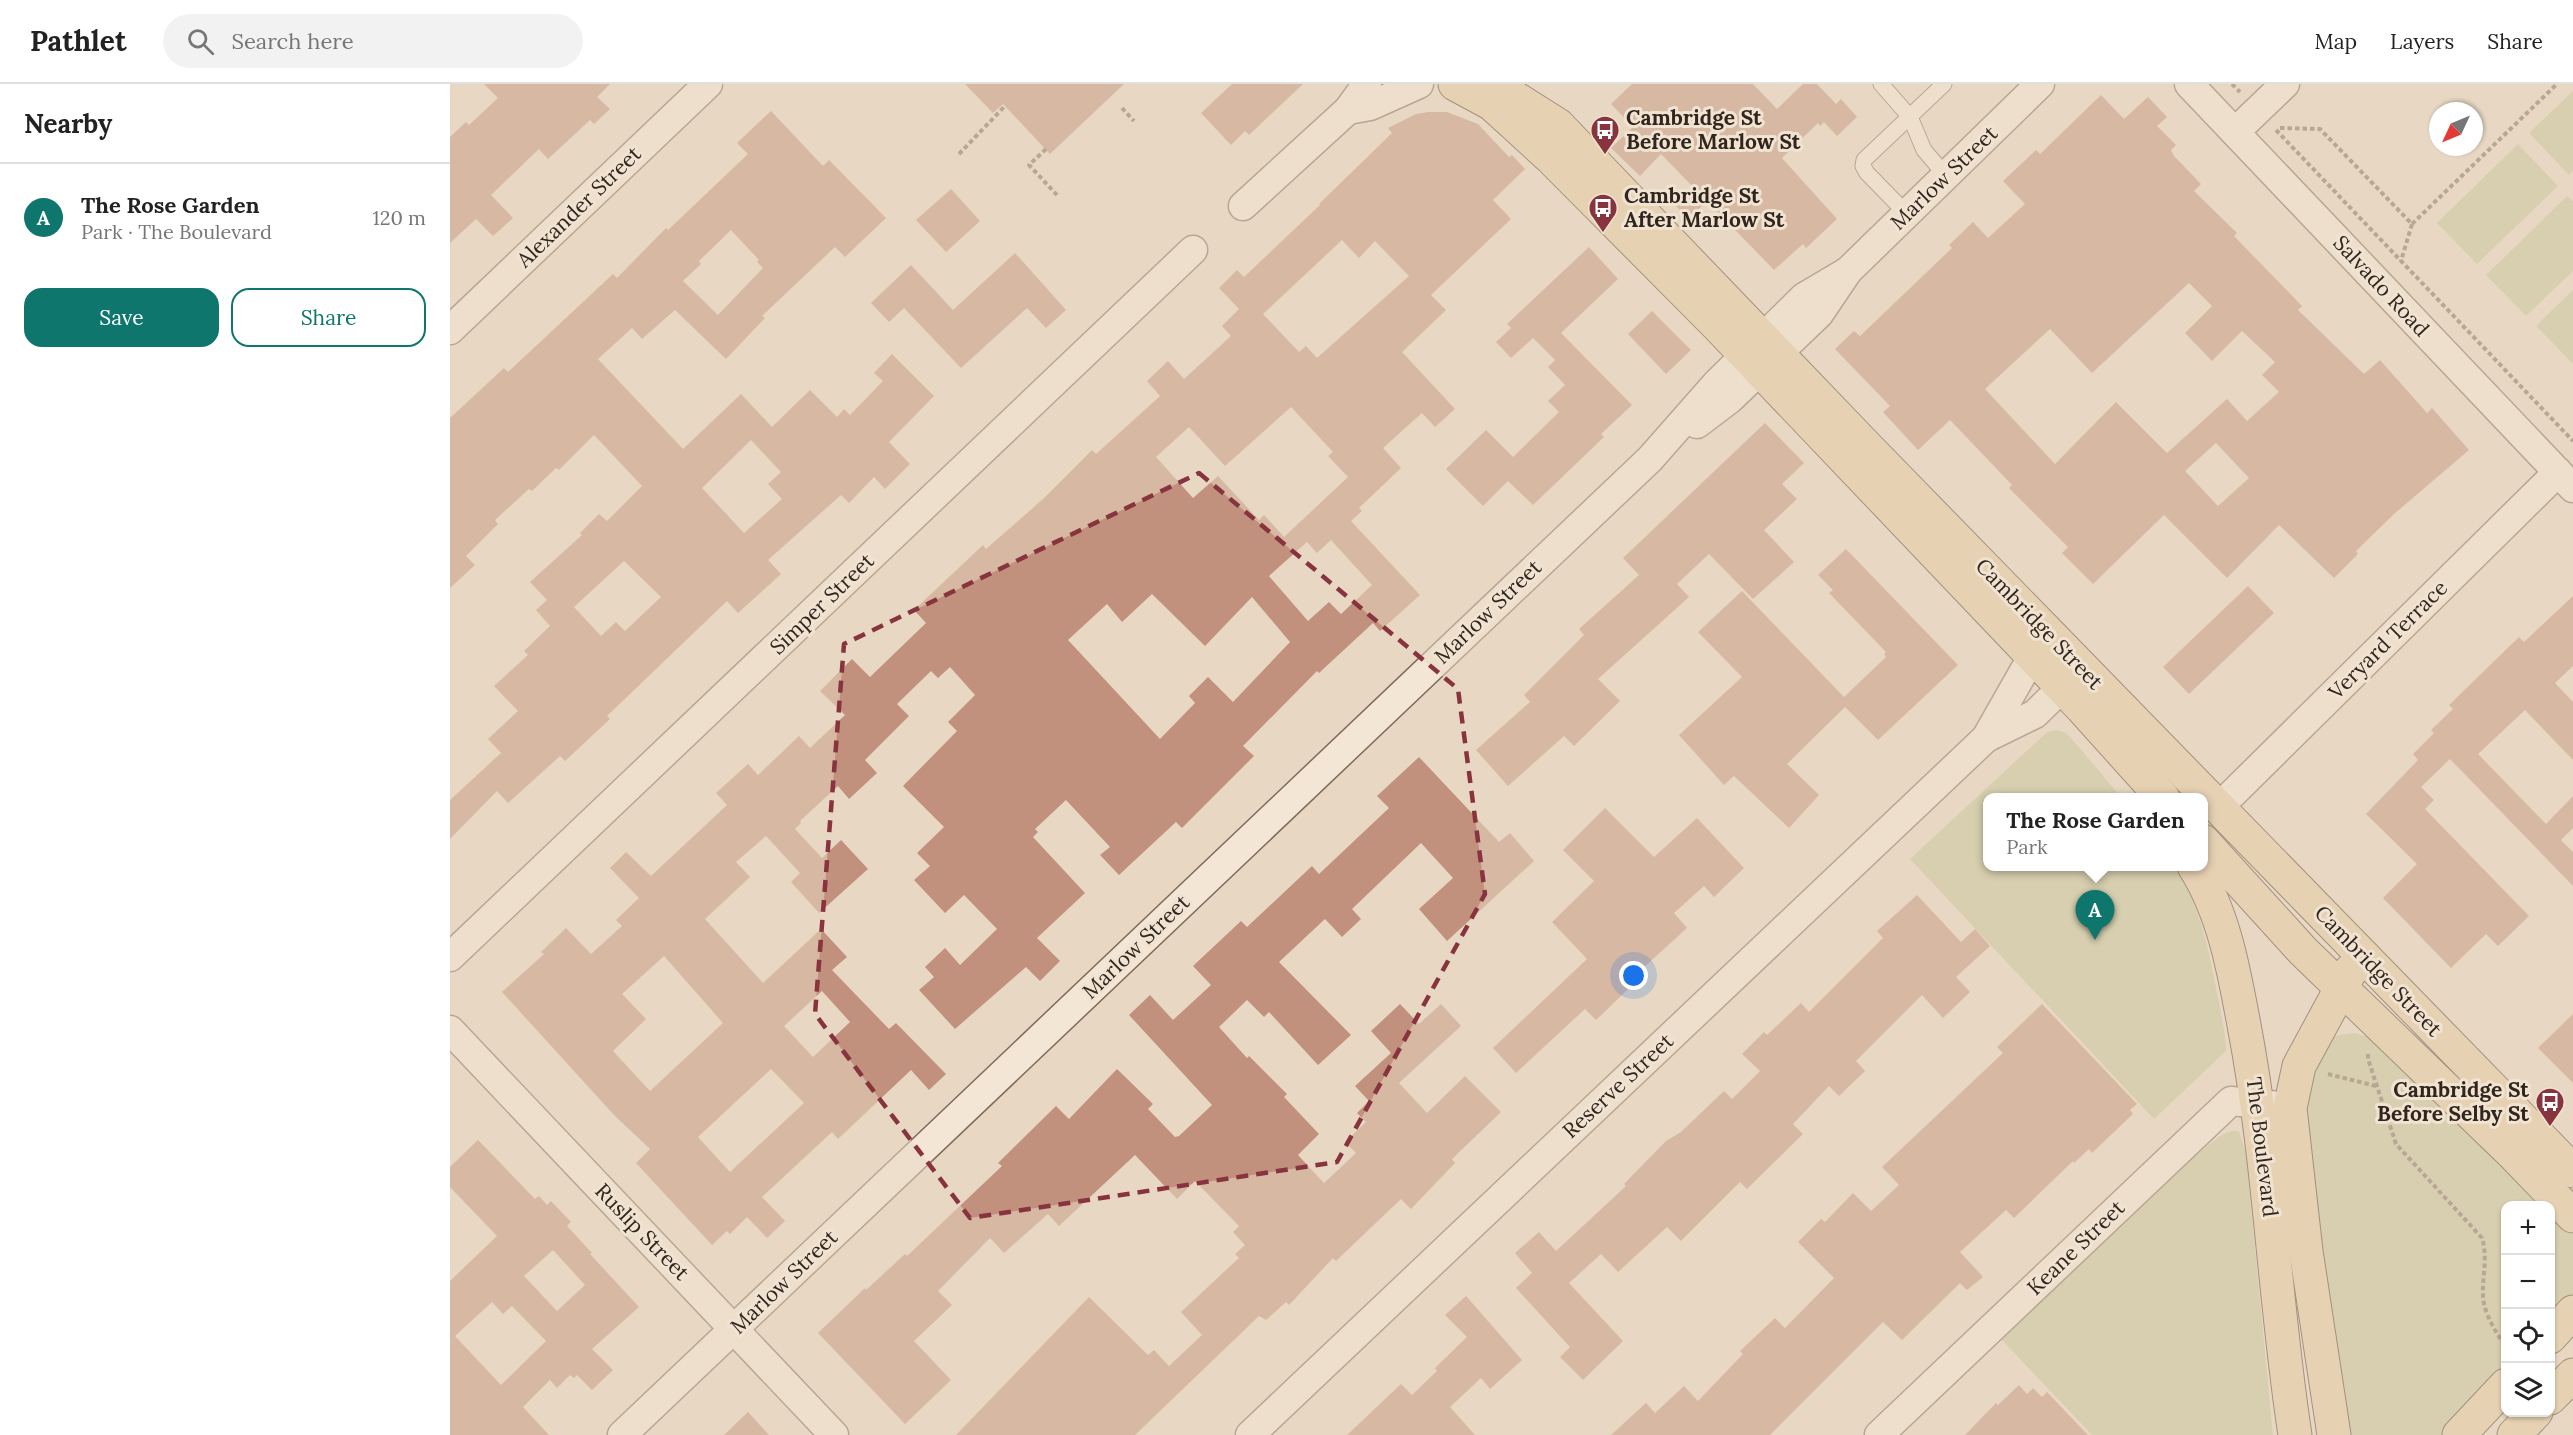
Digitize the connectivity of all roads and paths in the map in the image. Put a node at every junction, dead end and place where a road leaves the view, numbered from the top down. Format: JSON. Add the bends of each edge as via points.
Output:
{"nodes":[{"id":1,"x":708,"y":84,"type":"edge"},
{"id":2,"x":1367,"y":84,"type":"edge"},
{"id":3,"x":1419,"y":84,"type":"edge"},
{"id":4,"x":1455,"y":84,"type":"edge"},
{"id":5,"x":1498,"y":84,"type":"edge"},
{"id":6,"x":1881,"y":84,"type":"edge"},
{"id":7,"x":1944,"y":84,"type":"edge"},
{"id":8,"x":2040,"y":84,"type":"edge"},
{"id":9,"x":2189,"y":84,"type":"edge"},
{"id":10,"x":2232,"y":84,"type":"edge"},
{"id":11,"x":2285,"y":84,"type":"edge"},
{"id":12,"x":2557,"y":84,"type":"edge"},
{"id":13,"x":2240,"y":92,"type":"dead end"},
{"id":14,"x":1005,"y":106,"type":"dead end"},
{"id":15,"x":1122,"y":108,"type":"dead end"},
{"id":16,"x":1348,"y":110,"type":"junction"},
{"id":17,"x":1910,"y":117,"type":"junction"},
{"id":18,"x":1134,"y":121,"type":"dead end"},
{"id":19,"x":2235,"y":132,"type":"junction"},
{"id":20,"x":1046,"y":149,"type":"dead end"},
{"id":21,"x":959,"y":154,"type":"dead end"},
{"id":22,"x":1946,"y":176,"type":"junction"},
{"id":23,"x":1057,"y":195,"type":"dead end"},
{"id":24,"x":1243,"y":206,"type":"dead end"},
{"id":25,"x":1907,"y":214,"type":"junction"},
{"id":26,"x":2412,"y":224,"type":"junction"},
{"id":27,"x":1193,"y":250,"type":"dead end"},
{"id":28,"x":2401,"y":261,"type":"junction"},
{"id":29,"x":450,"y":330,"type":"edge"},
{"id":30,"x":1762,"y":354,"type":"junction"},
{"id":31,"x":2573,"y":441,"type":"edge"},
{"id":32,"x":2565,"y":480,"type":"edge"},
{"id":33,"x":2032,"y":657,"type":"junction"},
{"id":34,"x":2072,"y":679,"type":"junction"},
{"id":35,"x":2092,"y":719,"type":"junction"},
{"id":36,"x":1986,"y":738,"type":"junction"},
{"id":37,"x":2138,"y":793,"type":"edge"},
{"id":38,"x":2159,"y":793,"type":"edge"},
{"id":39,"x":2201,"y":793,"type":"edge"},
{"id":40,"x":2208,"y":799,"type":"edge"},
{"id":41,"x":2218,"y":808,"type":"junction"},
{"id":42,"x":2208,"y":846,"type":"edge"},
{"id":43,"x":2196,"y":871,"type":"edge"},
{"id":44,"x":2360,"y":952,"type":"junction"},
{"id":45,"x":450,"y":957,"type":"edge"},
{"id":46,"x":2341,"y":989,"type":"junction"},
{"id":47,"x":450,"y":1030,"type":"edge"},
{"id":48,"x":2369,"y":1049,"type":"dead end"},
{"id":49,"x":2319,"y":1072,"type":"dead end"},
{"id":50,"x":2376,"y":1086,"type":"junction"},
{"id":51,"x":2274,"y":1106,"type":"junction"},
{"id":52,"x":2573,"y":1171,"type":"edge"},
{"id":53,"x":2573,"y":1216,"type":"edge"},
{"id":54,"x":2573,"y":1312,"type":"edge"},
{"id":55,"x":734,"y":1329,"type":"junction"},
{"id":56,"x":2555,"y":1331,"type":"edge"},
{"id":57,"x":2501,"y":1340,"type":"edge"},
{"id":58,"x":2573,"y":1375,"type":"edge"},
{"id":59,"x":2501,"y":1389,"type":"edge"},
{"id":60,"x":2555,"y":1393,"type":"edge"},
{"id":61,"x":2532,"y":1417,"type":"edge"},
{"id":62,"x":622,"y":1435,"type":"edge"},
{"id":63,"x":834,"y":1435,"type":"edge"},
{"id":64,"x":1250,"y":1435,"type":"edge"},
{"id":65,"x":1879,"y":1435,"type":"edge"},
{"id":66,"x":2295,"y":1435,"type":"edge"},
{"id":67,"x":2334,"y":1435,"type":"edge"},
{"id":68,"x":2459,"y":1435,"type":"edge"},
{"id":69,"x":2514,"y":1435,"type":"edge"}],
"edges":[{"from":1,"to":29,"type":"street","name":"Alexander Street"},
{"from":2,"to":16,"type":"street"},
{"from":3,"to":16,"type":"street","via":[[1370,106]]},
{"from":4,"to":30,"type":"main road","name":"Cambridge Street","via":[[1492,104],[1520,128]]},
{"from":5,"to":30,"type":"main road","name":"Cambridge Street","via":[[1558,125]]},
{"from":6,"to":17,"type":"lane"},
{"from":7,"to":17,"type":"lane"},
{"from":8,"to":22,"type":"street","name":"Marlow Street"},
{"from":9,"to":19,"type":"street","name":"Salvado Road"},
{"from":10,"to":13,"type":"path"},
{"from":11,"to":19,"type":"street"},
{"from":12,"to":26,"type":"path"},
{"from":14,"to":21,"type":"path"},
{"from":15,"to":18,"type":"path"},
{"from":16,"to":24,"type":"street"},
{"from":17,"to":22,"type":"lane","via":[[1924,150]]},
{"from":17,"to":25,"type":"lane","via":[[1864,160],[1863,166]]},
{"from":19,"to":32,"type":"street","name":"Salvado Road"},
{"from":20,"to":23,"type":"path","via":[[1029,165]]},
{"from":22,"to":25,"type":"street","name":"Marlow Street"},
{"from":25,"to":30,"type":"street","name":"Marlow Street","via":[[1848,271],[1804,297]]},
{"from":26,"to":28,"type":"path"},
{"from":26,"to":28,"type":"path","via":[[2320,129],[2273,127]]},
{"from":27,"to":45,"type":"street","name":"Simper Street"},
{"from":28,"to":31,"type":"path"},
{"from":30,"to":33,"type":"main road","name":"Cambridge Street"},
{"from":30,"to":34,"type":"main road","name":"Cambridge Street"},
{"from":30,"to":55,"type":"street","name":"Marlow Street","via":[[1730,399],[1650,459]]},
{"from":32,"to":41,"type":"street","name":"Veryard Terrace"},
{"from":33,"to":34,"type":"main road","name":"Cambridge Street"},
{"from":33,"to":36,"type":"street","name":"Reserve Street"},
{"from":34,"to":35,"type":"main road","name":"Cambridge Street"},
{"from":34,"to":36,"type":"street","name":"Reserve Street","via":[[2035,714]]},
{"from":34,"to":39,"type":"main road","name":"Cambridge Street"},
{"from":35,"to":37,"type":"main road"},
{"from":35,"to":38,"type":"main road","name":"Cambridge Street"},
{"from":36,"to":64,"type":"street","name":"Reserve Street"},
{"from":40,"to":41,"type":"main road","name":"Cambridge Street"},
{"from":41,"to":44,"type":"main road","name":"Cambridge Street"},
{"from":42,"to":46,"type":"main road","name":"Cambridge Street"},
{"from":43,"to":51,"type":"main road","name":"The Boulevard","via":[[2217,916]]},
{"from":44,"to":46,"type":"main road","name":"The Boulevard"},
{"from":44,"to":52,"type":"main road","name":"Cambridge Street"},
{"from":46,"to":51,"type":"main road","name":"The Boulevard"},
{"from":46,"to":53,"type":"main road","name":"Cambridge Street"},
{"from":47,"to":55,"type":"street","name":"Ruslip Street"},
{"from":48,"to":50,"type":"path"},
{"from":49,"to":50,"type":"path"},
{"from":50,"to":57,"type":"path","via":[[2396,1144],[2482,1238],[2487,1252],[2484,1303]]},
{"from":51,"to":65,"type":"street","name":"Keane Street","via":[[2231,1101]]},
{"from":51,"to":66,"type":"main road","name":"The Boulevard"},
{"from":51,"to":67,"type":"main road","name":"The Boulevard","via":[[2306,1251]]},
{"from":54,"to":56,"type":"main road"},
{"from":55,"to":62,"type":"street","name":"Marlow Street"},
{"from":55,"to":63,"type":"street","name":"Ruslip Street"},
{"from":58,"to":60,"type":"main road"},
{"from":59,"to":68,"type":"main road"},
{"from":61,"to":69,"type":"main road"}]}
